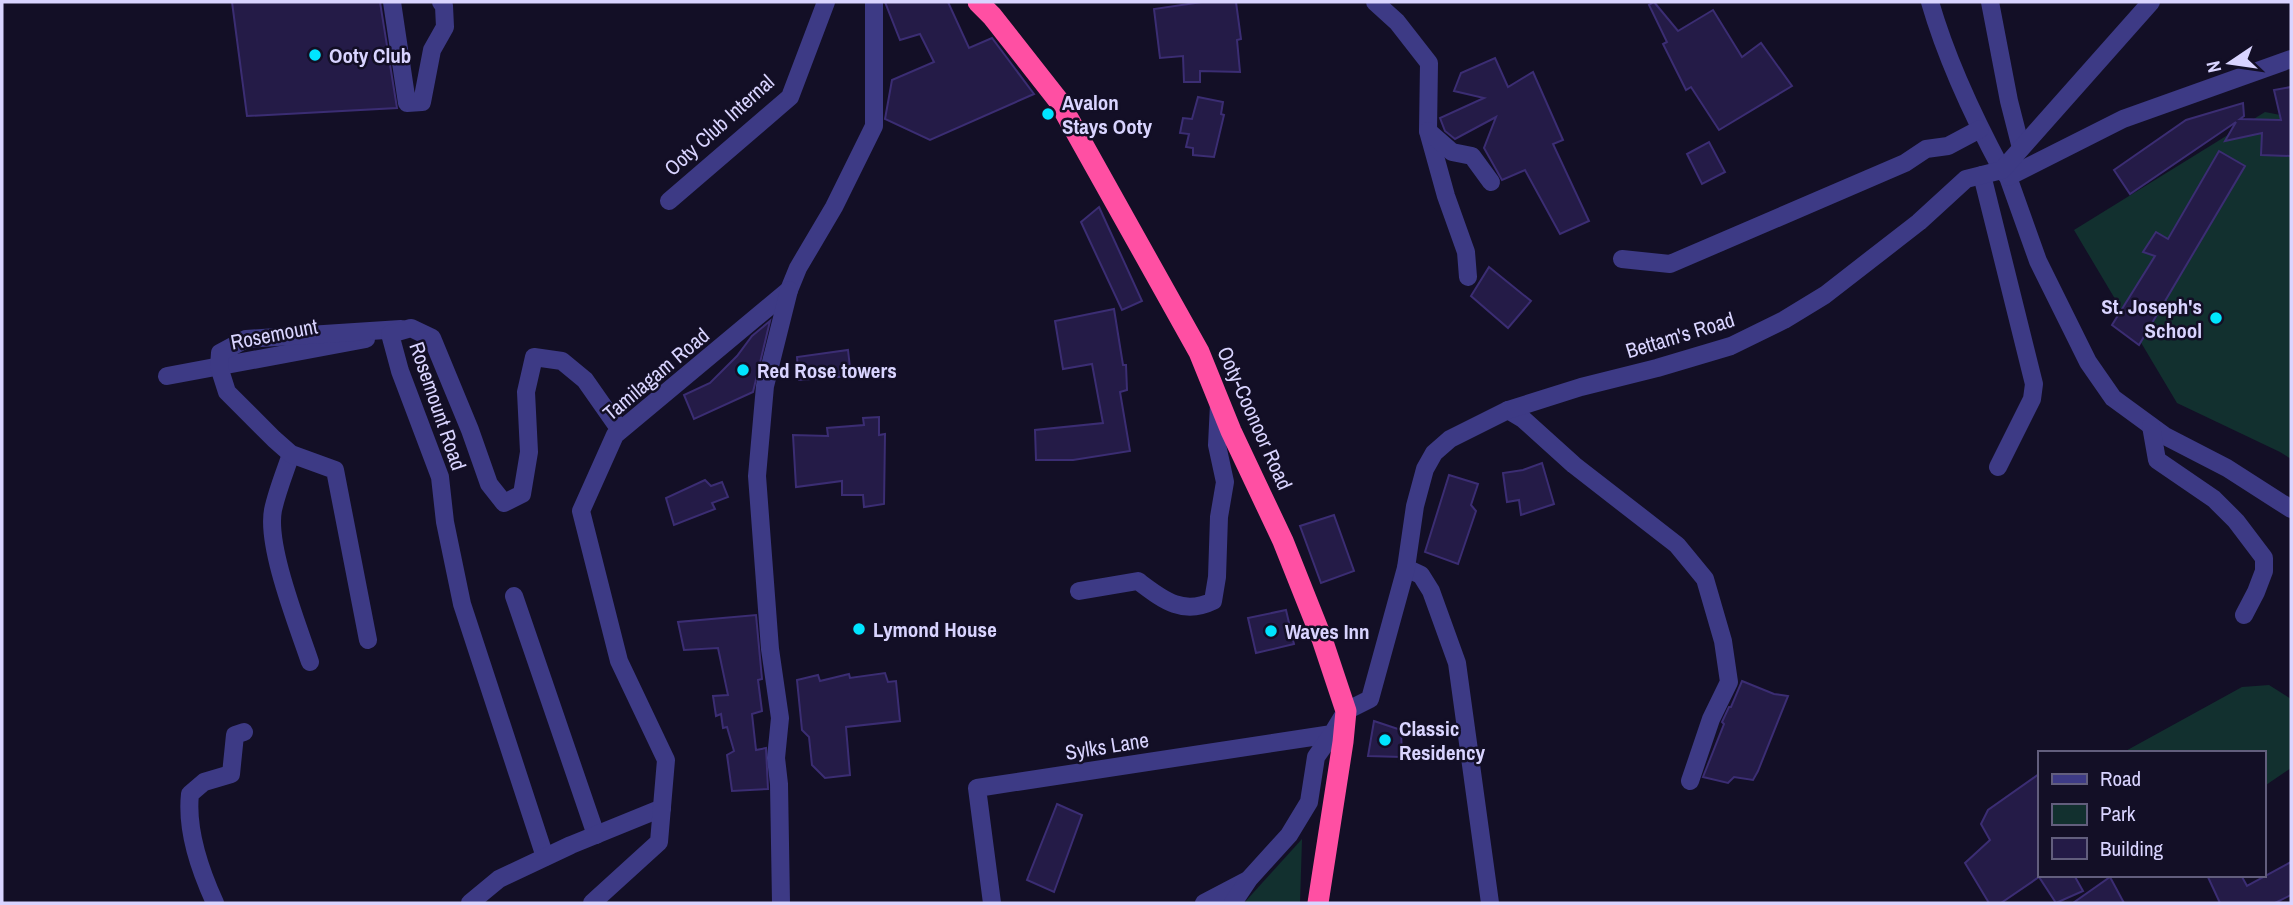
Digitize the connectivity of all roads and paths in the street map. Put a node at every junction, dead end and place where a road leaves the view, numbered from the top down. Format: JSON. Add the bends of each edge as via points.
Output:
{"nodes":[{"id":1,"x":392,"y":2,"type":"edge"},
{"id":2,"x":440,"y":2,"type":"edge"},
{"id":3,"x":826,"y":2,"type":"edge"},
{"id":4,"x":874,"y":2,"type":"edge"},
{"id":5,"x":978,"y":2,"type":"edge"},
{"id":6,"x":1375,"y":2,"type":"edge"},
{"id":7,"x":1930,"y":2,"type":"edge"},
{"id":8,"x":1990,"y":2,"type":"edge"},
{"id":9,"x":2151,"y":2,"type":"edge"},
{"id":10,"x":2291,"y":59,"type":"edge"},
{"id":11,"x":1980,"y":129,"type":"junction"},
{"id":12,"x":1428,"y":131,"type":"junction"},
{"id":13,"x":2021,"y":148,"type":"junction"},
{"id":14,"x":2005,"y":174,"type":"junction"},
{"id":15,"x":1982,"y":175,"type":"junction"},
{"id":16,"x":1491,"y":182,"type":"dead end"},
{"id":17,"x":669,"y":201,"type":"dead end"},
{"id":18,"x":1622,"y":259,"type":"dead end"},
{"id":19,"x":1468,"y":277,"type":"dead end"},
{"id":20,"x":789,"y":290,"type":"junction"},
{"id":21,"x":411,"y":328,"type":"junction"},
{"id":22,"x":390,"y":334,"type":"junction"},
{"id":23,"x":219,"y":367,"type":"junction"},
{"id":24,"x":167,"y":376,"type":"dead end"},
{"id":25,"x":1219,"y":401,"type":"junction"},
{"id":26,"x":1508,"y":410,"type":"junction"},
{"id":27,"x":2151,"y":425,"type":"junction"},
{"id":28,"x":620,"y":430,"type":"junction"},
{"id":29,"x":291,"y":454,"type":"junction"},
{"id":30,"x":1998,"y":467,"type":"dead end"},
{"id":31,"x":2291,"y":509,"type":"edge"},
{"id":32,"x":1406,"y":568,"type":"junction"},
{"id":33,"x":1079,"y":591,"type":"dead end"},
{"id":34,"x":514,"y":596,"type":"dead end"},
{"id":35,"x":2244,"y":615,"type":"dead end"},
{"id":36,"x":368,"y":640,"type":"dead end"},
{"id":37,"x":310,"y":662,"type":"dead end"},
{"id":38,"x":1346,"y":711,"type":"junction"},
{"id":39,"x":244,"y":732,"type":"dead end"},
{"id":40,"x":1332,"y":734,"type":"junction"},
{"id":41,"x":1690,"y":781,"type":"dead end"},
{"id":42,"x":662,"y":808,"type":"junction"},
{"id":43,"x":596,"y":835,"type":"junction"},
{"id":44,"x":545,"y":858,"type":"junction"},
{"id":45,"x":1249,"y":879,"type":"junction"},
{"id":46,"x":215,"y":903,"type":"edge"},
{"id":47,"x":470,"y":903,"type":"edge"},
{"id":48,"x":592,"y":903,"type":"edge"},
{"id":49,"x":781,"y":903,"type":"edge"},
{"id":50,"x":992,"y":903,"type":"edge"},
{"id":51,"x":1204,"y":903,"type":"edge"},
{"id":52,"x":1233,"y":903,"type":"edge"},
{"id":53,"x":1318,"y":903,"type":"edge"},
{"id":54,"x":1489,"y":903,"type":"edge"}],
"edges":[{"from":1,"to":2,"type":"street","via":[[407,103],[422,102],[432,50],[445,27]]},
{"from":3,"to":17,"type":"street","name":"Ooty Club Internal","via":[[790,97]]},
{"from":4,"to":20,"type":"street","name":"Tamilagam Road","via":[[874,126]]},
{"from":5,"to":25,"type":"highway","name":"Ooty-Coonoor Road","via":[[1072,122],[1199,352]]},
{"from":6,"to":12,"type":"street","via":[[1429,63]]},
{"from":7,"to":11,"type":"street"},
{"from":8,"to":13,"type":"street"},
{"from":9,"to":13,"type":"street"},
{"from":10,"to":14,"type":"street","name":"Bettam's Road","via":[[2123,119]]},
{"from":11,"to":14,"type":"street"},
{"from":11,"to":18,"type":"street","via":[[1670,264]]},
{"from":12,"to":16,"type":"street","via":[[1452,152],[1472,156]]},
{"from":12,"to":19,"type":"street","via":[[1466,252]]},
{"from":13,"to":14,"type":"street"},
{"from":14,"to":15,"type":"street","name":"Bettam's Road"},
{"from":14,"to":27,"type":"street","via":[[2038,261],[2088,362],[2113,398]]},
{"from":15,"to":26,"type":"street","name":"Bettam's Road","via":[[1966,179],[1825,295],[1784,320],[1731,346]]},
{"from":15,"to":30,"type":"street","via":[[2034,384],[2032,400]]},
{"from":20,"to":28,"type":"street","name":"Tamilagam Road"},
{"from":20,"to":49,"type":"street","via":[[765,386],[757,476],[780,718],[776,758]]},
{"from":21,"to":22,"type":"street","name":"Rosemount Road"},
{"from":21,"to":23,"type":"street","via":[[246,339],[220,353]]},
{"from":21,"to":28,"type":"street","name":"Rosemount Road","via":[[432,338],[489,484],[504,503],[522,494],[529,452],[526,392],[534,357],[562,361],[585,380]]},
{"from":22,"to":23,"type":"street","name":"Rosemount"},
{"from":22,"to":44,"type":"street","name":"Rosemount Road","via":[[440,477],[462,604]]},
{"from":23,"to":24,"type":"street","name":"Rosemount"},
{"from":23,"to":29,"type":"street","via":[[228,391]]},
{"from":25,"to":33,"type":"street","via":[[1217,445],[1226,482],[1213,601],[1202,607],[1177,606],[1138,582]]},
{"from":25,"to":38,"type":"highway","name":"Ooty-Coonoor Road","via":[[1283,541]]},
{"from":26,"to":32,"type":"street","name":"Bettam's Road","via":[[1450,439],[1434,453],[1415,506]]},
{"from":26,"to":41,"type":"street","via":[[1677,545],[1705,579],[1729,682]]},
{"from":27,"to":31,"type":"street"},
{"from":27,"to":35,"type":"street","via":[[2157,460],[2214,499],[2264,558],[2264,571]]},
{"from":28,"to":42,"type":"street","name":"Tamilagam Road","via":[[581,511],[619,662],[666,760]]},
{"from":29,"to":36,"type":"street","via":[[335,470]]},
{"from":29,"to":37,"type":"street","via":[[273,512],[274,536]]},
{"from":32,"to":38,"type":"street","name":"Bettam's Road","via":[[1370,699]]},
{"from":32,"to":54,"type":"street","via":[[1421,575],[1431,591],[1457,663]]},
{"from":34,"to":43,"type":"street"},
{"from":38,"to":40,"type":"street"},
{"from":38,"to":53,"type":"highway","name":"Ooty-Coonoor Road"},
{"from":39,"to":46,"type":"street","via":[[235,735],[231,774],[204,782],[190,794],[188,813],[199,863]]},
{"from":40,"to":45,"type":"street","via":[[1316,757],[1309,802],[1289,835]]},
{"from":40,"to":50,"type":"street","name":"Sylks Lane","via":[[977,788]]},
{"from":42,"to":43,"type":"street"},
{"from":42,"to":48,"type":"street","name":"Tamilagam Road","via":[[659,842]]},
{"from":43,"to":44,"type":"street"},
{"from":44,"to":47,"type":"street","via":[[499,879]]},
{"from":45,"to":51,"type":"street"},
{"from":45,"to":52,"type":"street"}]}
